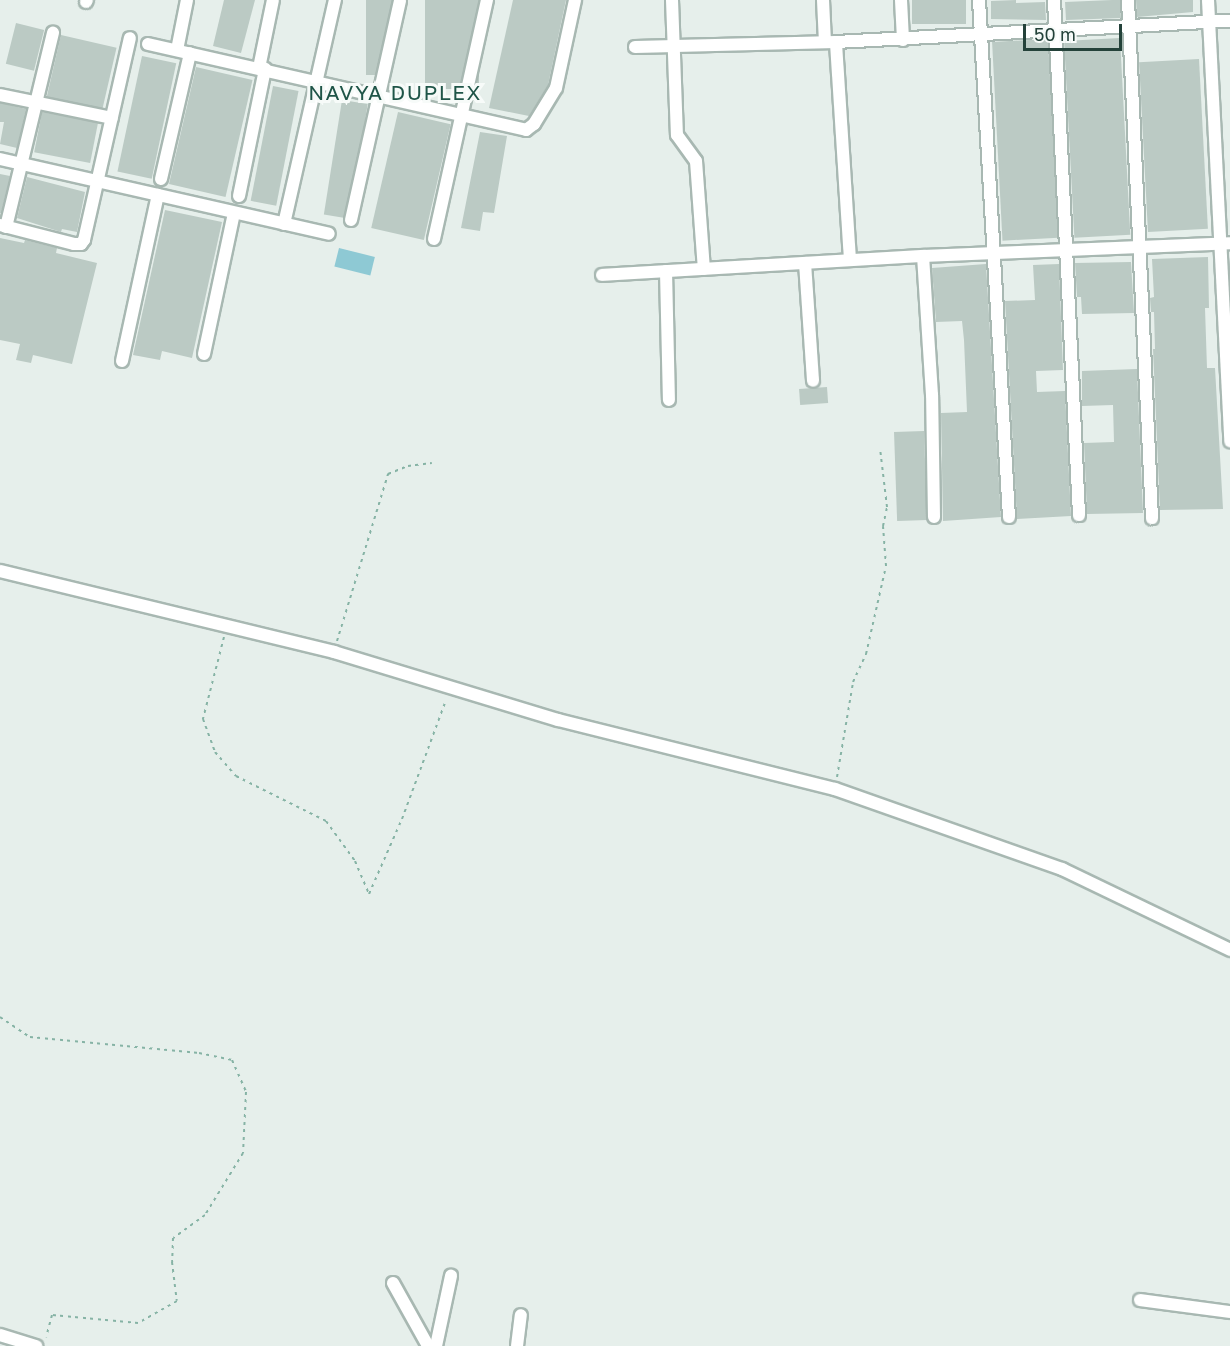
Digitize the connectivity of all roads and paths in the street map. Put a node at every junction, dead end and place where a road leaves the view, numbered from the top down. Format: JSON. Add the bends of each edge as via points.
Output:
{"nodes":[{"id":1,"x":188,"y":0,"type":"edge"},
{"id":2,"x":273,"y":0,"type":"edge"},
{"id":3,"x":335,"y":0,"type":"edge"},
{"id":4,"x":400,"y":0,"type":"edge"},
{"id":5,"x":487,"y":0,"type":"edge"},
{"id":6,"x":575,"y":0,"type":"edge"},
{"id":7,"x":672,"y":0,"type":"edge"},
{"id":8,"x":823,"y":0,"type":"edge"},
{"id":9,"x":901,"y":0,"type":"edge"},
{"id":10,"x":979,"y":0,"type":"edge"},
{"id":11,"x":1054,"y":0,"type":"edge"},
{"id":12,"x":1128,"y":0,"type":"edge"},
{"id":13,"x":1208,"y":0,"type":"edge"},
{"id":14,"x":1230,"y":21,"type":"edge"},
{"id":15,"x":1209,"y":22,"type":"junction"},
{"id":16,"x":1129,"y":26,"type":"junction"},
{"id":17,"x":1055,"y":29,"type":"junction"},
{"id":18,"x":53,"y":33,"type":"dead end"},
{"id":19,"x":981,"y":35,"type":"junction"},
{"id":20,"x":129,"y":38,"type":"dead end"},
{"id":21,"x":903,"y":40,"type":"junction"},
{"id":22,"x":831,"y":42,"type":"junction"},
{"id":23,"x":148,"y":44,"type":"dead end"},
{"id":24,"x":673,"y":46,"type":"junction"},
{"id":25,"x":634,"y":47,"type":"dead end"},
{"id":26,"x":184,"y":51,"type":"junction"},
{"id":27,"x":262,"y":69,"type":"junction"},
{"id":28,"x":315,"y":81,"type":"junction"},
{"id":29,"x":0,"y":95,"type":"edge"},
{"id":30,"x":377,"y":96,"type":"junction"},
{"id":31,"x":35,"y":103,"type":"junction"},
{"id":32,"x":460,"y":114,"type":"junction"},
{"id":33,"x":112,"y":118,"type":"junction"},
{"id":34,"x":0,"y":159,"type":"edge"},
{"id":35,"x":21,"y":165,"type":"junction"},
{"id":36,"x":160,"y":178,"type":"dead end"},
{"id":37,"x":97,"y":182,"type":"junction"},
{"id":38,"x":158,"y":195,"type":"junction"},
{"id":39,"x":239,"y":196,"type":"dead end"},
{"id":40,"x":234,"y":213,"type":"junction"},
{"id":41,"x":351,"y":220,"type":"dead end"},
{"id":42,"x":284,"y":224,"type":"junction"},
{"id":43,"x":3,"y":226,"type":"edge"},
{"id":44,"x":328,"y":234,"type":"dead end"},
{"id":45,"x":434,"y":239,"type":"dead end"},
{"id":46,"x":1225,"y":243,"type":"edge"},
{"id":47,"x":1138,"y":246,"type":"junction"},
{"id":48,"x":1068,"y":249,"type":"junction"},
{"id":49,"x":994,"y":252,"type":"junction"},
{"id":50,"x":923,"y":256,"type":"junction"},
{"id":51,"x":850,"y":260,"type":"junction"},
{"id":52,"x":805,"y":263,"type":"junction"},
{"id":53,"x":704,"y":269,"type":"junction"},
{"id":54,"x":666,"y":271,"type":"junction"},
{"id":55,"x":602,"y":275,"type":"dead end"},
{"id":56,"x":204,"y":354,"type":"dead end"},
{"id":57,"x":122,"y":361,"type":"dead end"},
{"id":58,"x":813,"y":381,"type":"dead end"},
{"id":59,"x":669,"y":400,"type":"dead end"},
{"id":60,"x":1230,"y":441,"type":"edge"},
{"id":61,"x":880,"y":448,"type":"dead end"},
{"id":62,"x":432,"y":463,"type":"dead end"},
{"id":63,"x":1078,"y":515,"type":"dead end"},
{"id":64,"x":934,"y":517,"type":"dead end"},
{"id":65,"x":1009,"y":517,"type":"dead end"},
{"id":66,"x":1152,"y":518,"type":"dead end"},
{"id":67,"x":0,"y":571,"type":"edge"},
{"id":68,"x":227,"y":626,"type":"junction"},
{"id":69,"x":334,"y":652,"type":"junction"},
{"id":70,"x":451,"y":686,"type":"junction"},
{"id":71,"x":836,"y":789,"type":"junction"},
{"id":72,"x":1230,"y":950,"type":"edge"},
{"id":73,"x":0,"y":1017,"type":"edge"},
{"id":74,"x":451,"y":1276,"type":"dead end"},
{"id":75,"x":393,"y":1283,"type":"dead end"},
{"id":76,"x":1140,"y":1299,"type":"dead end"},
{"id":77,"x":1230,"y":1312,"type":"edge"},
{"id":78,"x":521,"y":1315,"type":"dead end"},
{"id":79,"x":0,"y":1335,"type":"edge"},
{"id":80,"x":36,"y":1346,"type":"edge"},
{"id":81,"x":44,"y":1346,"type":"edge"},
{"id":82,"x":428,"y":1346,"type":"edge"},
{"id":83,"x":436,"y":1346,"type":"edge"},
{"id":84,"x":517,"y":1346,"type":"edge"}],
"edges":[{"from":1,"to":26,"type":"street"},
{"from":2,"to":27,"type":"street"},
{"from":3,"to":28,"type":"street"},
{"from":4,"to":30,"type":"street"},
{"from":5,"to":32,"type":"street"},
{"from":6,"to":32,"type":"street","via":[[556,88],[534,124],[526,129]]},
{"from":7,"to":24,"type":"street"},
{"from":8,"to":22,"type":"street"},
{"from":9,"to":21,"type":"street"},
{"from":10,"to":19,"type":"street"},
{"from":11,"to":17,"type":"street"},
{"from":12,"to":16,"type":"street"},
{"from":13,"to":15,"type":"street"},
{"from":14,"to":15,"type":"street"},
{"from":15,"to":16,"type":"street"},
{"from":15,"to":46,"type":"street"},
{"from":16,"to":17,"type":"street"},
{"from":16,"to":47,"type":"street"},
{"from":17,"to":19,"type":"street"},
{"from":17,"to":48,"type":"street"},
{"from":18,"to":31,"type":"street"},
{"from":19,"to":21,"type":"street"},
{"from":19,"to":49,"type":"street"},
{"from":20,"to":33,"type":"street"},
{"from":21,"to":22,"type":"street"},
{"from":22,"to":24,"type":"street"},
{"from":22,"to":51,"type":"street"},
{"from":23,"to":26,"type":"street"},
{"from":24,"to":25,"type":"street"},
{"from":24,"to":53,"type":"street","via":[[676,135],[696,161]]},
{"from":26,"to":27,"type":"street"},
{"from":26,"to":36,"type":"street"},
{"from":27,"to":28,"type":"street"},
{"from":27,"to":39,"type":"street"},
{"from":28,"to":30,"type":"street"},
{"from":28,"to":42,"type":"street"},
{"from":29,"to":31,"type":"street"},
{"from":30,"to":32,"type":"street"},
{"from":30,"to":41,"type":"street"},
{"from":31,"to":33,"type":"street"},
{"from":31,"to":35,"type":"street"},
{"from":32,"to":45,"type":"street"},
{"from":33,"to":37,"type":"street"},
{"from":34,"to":35,"type":"street"},
{"from":35,"to":37,"type":"street"},
{"from":35,"to":43,"type":"street"},
{"from":37,"to":38,"type":"street"},
{"from":37,"to":43,"type":"street","via":[[81,244]]},
{"from":38,"to":40,"type":"street"},
{"from":38,"to":57,"type":"street"},
{"from":40,"to":42,"type":"street"},
{"from":40,"to":56,"type":"street"},
{"from":42,"to":44,"type":"street"},
{"from":46,"to":47,"type":"street"},
{"from":46,"to":60,"type":"street"},
{"from":47,"to":48,"type":"street"},
{"from":47,"to":66,"type":"street"},
{"from":48,"to":49,"type":"street"},
{"from":48,"to":63,"type":"street"},
{"from":49,"to":50,"type":"street"},
{"from":49,"to":65,"type":"street"},
{"from":50,"to":51,"type":"street"},
{"from":50,"to":64,"type":"street","via":[[932,395]]},
{"from":51,"to":52,"type":"street"},
{"from":52,"to":53,"type":"street"},
{"from":52,"to":58,"type":"street"},
{"from":53,"to":54,"type":"street"},
{"from":54,"to":55,"type":"street"},
{"from":54,"to":59,"type":"street"},
{"from":61,"to":71,"type":"path","via":[[886,566],[866,654],[853,682]]},
{"from":62,"to":69,"type":"path","via":[[388,474]]},
{"from":67,"to":68,"type":"street"},
{"from":68,"to":69,"type":"street"},
{"from":68,"to":70,"type":"path","via":[[203,719],[215,752],[236,776],[326,821],[355,861],[369,894],[402,819]]},
{"from":69,"to":70,"type":"street"},
{"from":70,"to":71,"type":"street","via":[[558,720]]},
{"from":71,"to":72,"type":"street","via":[[1062,870]]},
{"from":73,"to":81,"type":"path","via":[[30,1037],[199,1053],[232,1060],[246,1092],[243,1153],[205,1215],[172,1238],[177,1301],[138,1323],[52,1315]]},
{"from":74,"to":83,"type":"street"},
{"from":75,"to":82,"type":"street"},
{"from":76,"to":77,"type":"street"},
{"from":78,"to":84,"type":"street"},
{"from":79,"to":80,"type":"street"}]}
